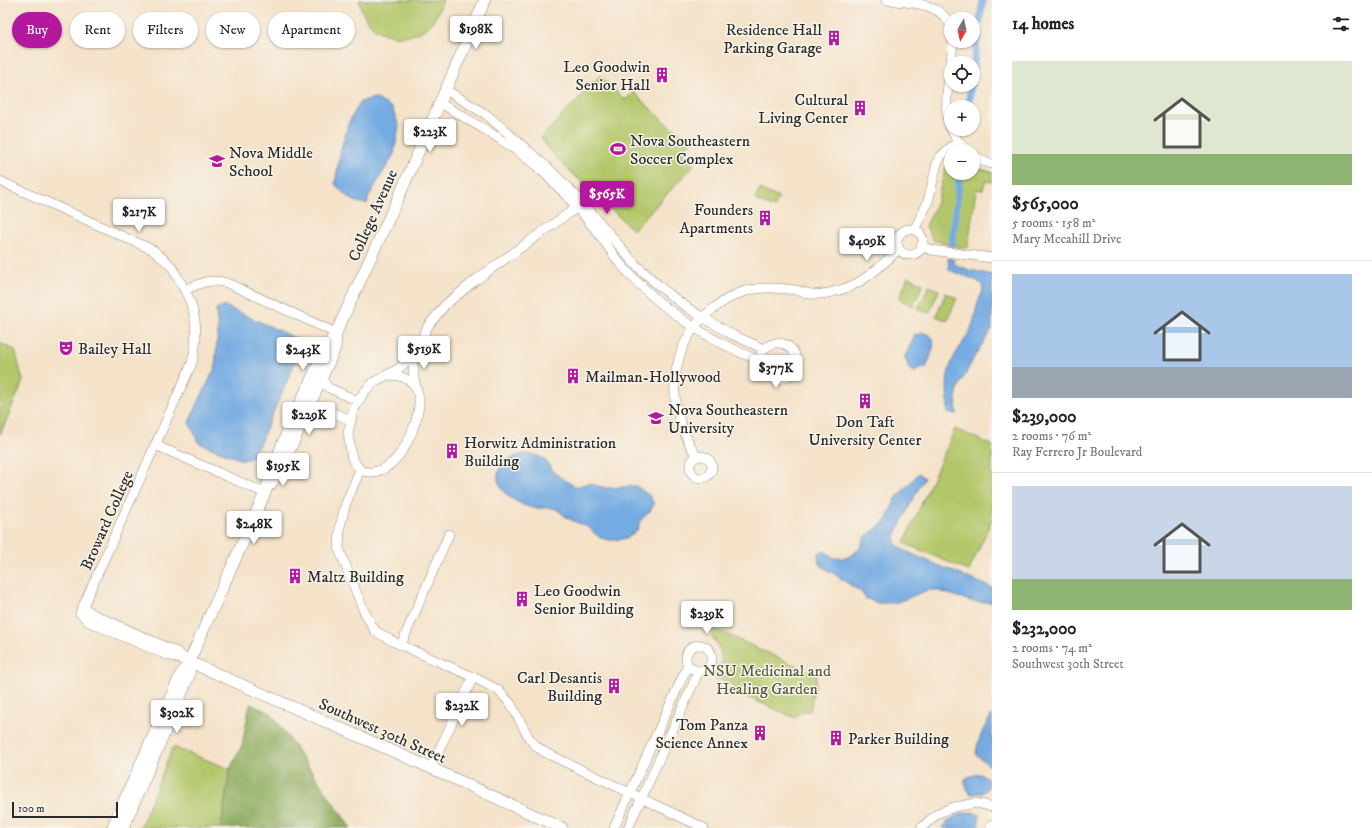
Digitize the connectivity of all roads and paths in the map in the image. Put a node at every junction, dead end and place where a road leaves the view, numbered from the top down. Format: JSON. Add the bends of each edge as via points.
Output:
{"nodes":[{"id":1,"x":486,"y":0,"type":"edge"},
{"id":2,"x":886,"y":0,"type":"edge"},
{"id":3,"x":944,"y":15,"type":"edge"},
{"id":4,"x":953,"y":48,"type":"edge"},
{"id":5,"x":446,"y":90,"type":"junction"},
{"id":6,"x":440,"y":103,"type":"junction"},
{"id":7,"x":501,"y":126,"type":"junction"},
{"id":8,"x":494,"y":135,"type":"junction"},
{"id":9,"x":958,"y":141,"type":"junction"},
{"id":10,"x":961,"y":144,"type":"edge"},
{"id":11,"x":980,"y":159,"type":"edge"},
{"id":12,"x":992,"y":164,"type":"edge"},
{"id":13,"x":0,"y":181,"type":"edge"},
{"id":14,"x":580,"y":205,"type":"junction"},
{"id":15,"x":914,"y":230,"type":"junction"},
{"id":16,"x":921,"y":246,"type":"junction"},
{"id":17,"x":900,"y":249,"type":"junction"},
{"id":18,"x":992,"y":258,"type":"edge"},
{"id":19,"x":185,"y":290,"type":"junction"},
{"id":20,"x":702,"y":317,"type":"junction"},
{"id":21,"x":694,"y":327,"type":"junction"},
{"id":22,"x":336,"y":333,"type":"junction"},
{"id":23,"x":764,"y":349,"type":"junction"},
{"id":24,"x":413,"y":356,"type":"junction"},
{"id":25,"x":760,"y":361,"type":"junction"},
{"id":26,"x":387,"y":375,"type":"junction"},
{"id":27,"x":322,"y":378,"type":"junction"},
{"id":28,"x":415,"y":386,"type":"junction"},
{"id":29,"x":358,"y":401,"type":"junction"},
{"id":30,"x":304,"y":417,"type":"junction"},
{"id":31,"x":350,"y":420,"type":"junction"},
{"id":32,"x":156,"y":445,"type":"junction"},
{"id":33,"x":696,"y":456,"type":"dead end"},
{"id":34,"x":360,"y":470,"type":"junction"},
{"id":35,"x":265,"y":493,"type":"junction"},
{"id":36,"x":449,"y":534,"type":"dead end"},
{"id":37,"x":401,"y":645,"type":"junction"},
{"id":38,"x":190,"y":662,"type":"junction"},
{"id":39,"x":688,"y":665,"type":"junction"},
{"id":40,"x":699,"y":671,"type":"junction"},
{"id":41,"x":473,"y":677,"type":"junction"},
{"id":42,"x":431,"y":768,"type":"junction"},
{"id":43,"x":631,"y":793,"type":"junction"},
{"id":44,"x":642,"y":798,"type":"junction"},
{"id":45,"x":992,"y":807,"type":"edge"},
{"id":46,"x":992,"y":824,"type":"edge"},
{"id":47,"x":112,"y":828,"type":"edge"},
{"id":48,"x":123,"y":828,"type":"edge"},
{"id":49,"x":562,"y":828,"type":"edge"},
{"id":50,"x":614,"y":828,"type":"edge"},
{"id":51,"x":628,"y":828,"type":"edge"},
{"id":52,"x":704,"y":828,"type":"edge"},
{"id":53,"x":921,"y":828,"type":"edge"},
{"id":54,"x":990,"y":828,"type":"edge"}],
"edges":[{"from":1,"to":5,"type":"street","name":"College Avenue"},
{"from":2,"to":3,"type":"street","via":[[933,7]]},
{"from":4,"to":9,"type":"street","via":[[946,107],[948,123]]},
{"from":5,"to":6,"type":"street","name":"College Avenue"},
{"from":5,"to":7,"type":"street"},
{"from":6,"to":8,"type":"street"},
{"from":6,"to":22,"type":"street","name":"College Avenue"},
{"from":7,"to":8,"type":"street"},
{"from":7,"to":14,"type":"street","via":[[547,167]]},
{"from":8,"to":14,"type":"street","via":[[542,171]]},
{"from":9,"to":10,"type":"street"},
{"from":9,"to":15,"type":"street","via":[[937,163],[928,202]]},
{"from":11,"to":12,"type":"street"},
{"from":13,"to":19,"type":"street","name":"Broward College","via":[[153,250],[171,266]]},
{"from":14,"to":20,"type":"street","via":[[659,286]]},
{"from":14,"to":21,"type":"street","via":[[620,264],[636,282]]},
{"from":14,"to":24,"type":"street","via":[[476,279],[445,305],[428,326]]},
{"from":15,"to":16,"type":"street","via":[[922,238]]},
{"from":15,"to":17,"type":"street","via":[[906,229],[899,234],[897,242]]},
{"from":16,"to":17,"type":"street","via":[[916,253],[911,254]]},
{"from":16,"to":18,"type":"street","via":[[931,250]]},
{"from":17,"to":20,"type":"street","via":[[867,276],[842,290],[815,294],[778,288],[755,289],[732,296]]},
{"from":19,"to":22,"type":"street","via":[[213,280],[227,283]]},
{"from":19,"to":32,"type":"street","name":"Broward College","via":[[196,324],[195,350],[192,363]]},
{"from":20,"to":21,"type":"street"},
{"from":20,"to":23,"type":"street"},
{"from":21,"to":25,"type":"street"},
{"from":21,"to":33,"type":"street","via":[[678,358],[675,383],[676,407],[684,433]]},
{"from":22,"to":27,"type":"street","name":"College Avenue","via":[[335,348]]},
{"from":22,"to":35,"type":"street","name":"College Avenue","via":[[327,345],[292,422],[272,468]]},
{"from":23,"to":25,"type":"street"},
{"from":23,"to":25,"type":"street","via":[[774,343],[785,344],[793,351],[795,367],[783,378],[772,378],[763,371]]},
{"from":24,"to":26,"type":"street"},
{"from":24,"to":28,"type":"street"},
{"from":26,"to":28,"type":"street","via":[[402,376]]},
{"from":26,"to":29,"type":"street","via":[[370,385]]},
{"from":27,"to":29,"type":"street","via":[[329,388]]},
{"from":27,"to":30,"type":"street","name":"College Avenue"},
{"from":28,"to":34,"type":"street","via":[[419,398],[418,410],[413,430],[400,454],[385,468],[372,473]]},
{"from":29,"to":31,"type":"street"},
{"from":30,"to":31,"type":"street","via":[[313,410],[322,408]]},
{"from":30,"to":35,"type":"street","name":"College Avenue","via":[[280,472]]},
{"from":31,"to":34,"type":"street","via":[[348,434],[352,459]]},
{"from":32,"to":35,"type":"street"},
{"from":32,"to":38,"type":"street","name":"Broward College","via":[[82,610],[177,652]]},
{"from":34,"to":37,"type":"street","via":[[346,503],[340,526],[339,548],[363,609],[375,631]]},
{"from":35,"to":38,"type":"street","name":"College Avenue"},
{"from":36,"to":37,"type":"street"},
{"from":37,"to":41,"type":"street"},
{"from":38,"to":42,"type":"street","name":"Southwest 30th Street"},
{"from":38,"to":47,"type":"street","name":"College Avenue","via":[[181,674]]},
{"from":38,"to":48,"type":"street","name":"College Avenue","via":[[189,676]]},
{"from":39,"to":40,"type":"street"},
{"from":39,"to":40,"type":"street","via":[[686,657],[689,649],[696,645],[704,645],[711,651],[712,660],[708,668]]},
{"from":39,"to":43,"type":"street"},
{"from":40,"to":44,"type":"street"},
{"from":41,"to":42,"type":"street"},
{"from":41,"to":43,"type":"street","via":[[505,696],[537,747]]},
{"from":42,"to":49,"type":"street","name":"Southwest 30th Street"},
{"from":43,"to":44,"type":"street"},
{"from":43,"to":50,"type":"street"},
{"from":44,"to":51,"type":"street"},
{"from":44,"to":52,"type":"street"},
{"from":45,"to":53,"type":"street","via":[[977,803],[954,807],[938,812]]},
{"from":46,"to":54,"type":"street"}]}
